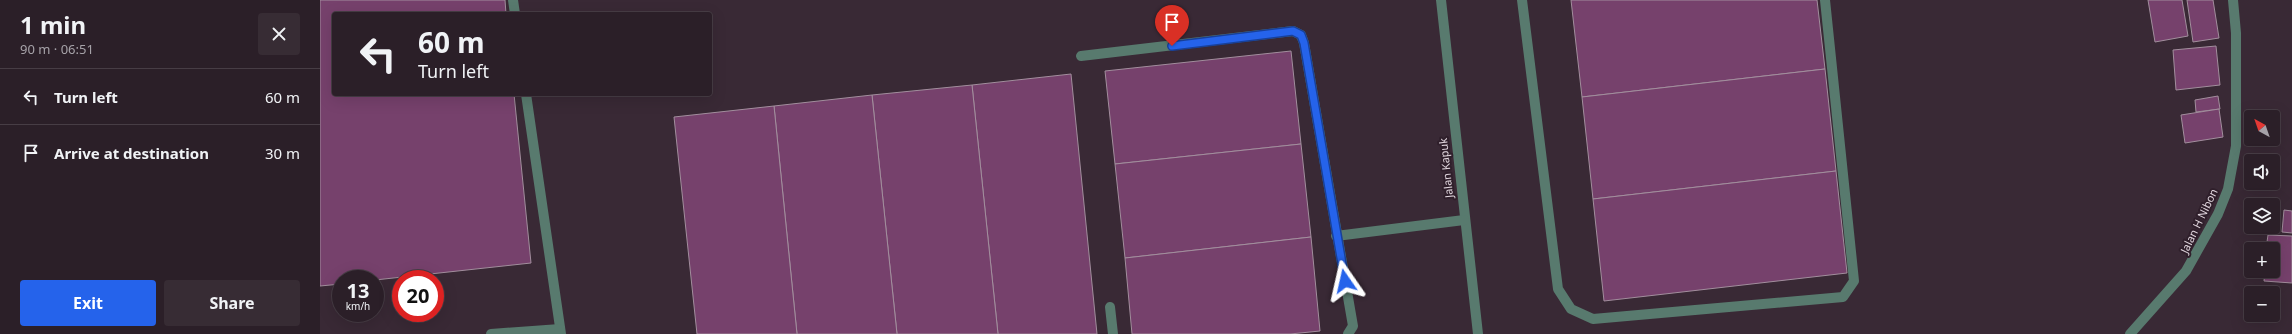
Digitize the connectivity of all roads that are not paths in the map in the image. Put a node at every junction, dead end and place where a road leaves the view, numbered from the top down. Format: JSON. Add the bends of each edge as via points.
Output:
{"nodes":[{"id":1,"x":512,"y":0,"type":"edge"},
{"id":2,"x":1441,"y":0,"type":"edge"},
{"id":3,"x":1522,"y":0,"type":"edge"},
{"id":4,"x":1825,"y":0,"type":"edge"},
{"id":5,"x":2233,"y":0,"type":"edge"},
{"id":6,"x":515,"y":12,"type":"edge"},
{"id":7,"x":1081,"y":56,"type":"dead end"},
{"id":8,"x":526,"y":96,"type":"edge"},
{"id":9,"x":1464,"y":220,"type":"junction"},
{"id":10,"x":1336,"y":236,"type":"junction"},
{"id":11,"x":1110,"y":307,"type":"dead end"},
{"id":12,"x":561,"y":332,"type":"edge"},
{"id":13,"x":491,"y":334,"type":"edge"},
{"id":14,"x":1113,"y":334,"type":"edge"},
{"id":15,"x":1348,"y":334,"type":"edge"},
{"id":16,"x":1478,"y":334,"type":"edge"},
{"id":17,"x":2130,"y":334,"type":"edge"}],
"edges":[{"from":1,"to":6,"type":"street"},
{"from":2,"to":9,"type":"street","name":"Jalan Kapuk"},
{"from":3,"to":4,"type":"street","via":[[1558,289],[1572,308],[1593,319],[1844,297],[1854,281]]},
{"from":5,"to":17,"type":"street","name":"Jalan H Nibon","via":[[2236,33],[2236,146],[2228,189],[2218,214],[2186,271]]},
{"from":7,"to":10,"type":"street","via":[[1293,31],[1301,35]]},
{"from":8,"to":12,"type":"street"},
{"from":9,"to":10,"type":"street"},
{"from":9,"to":16,"type":"street","name":"Jalan Kapuk"},
{"from":10,"to":15,"type":"street","via":[[1353,326]]},
{"from":11,"to":14,"type":"street"},
{"from":12,"to":13,"type":"street"}]}
